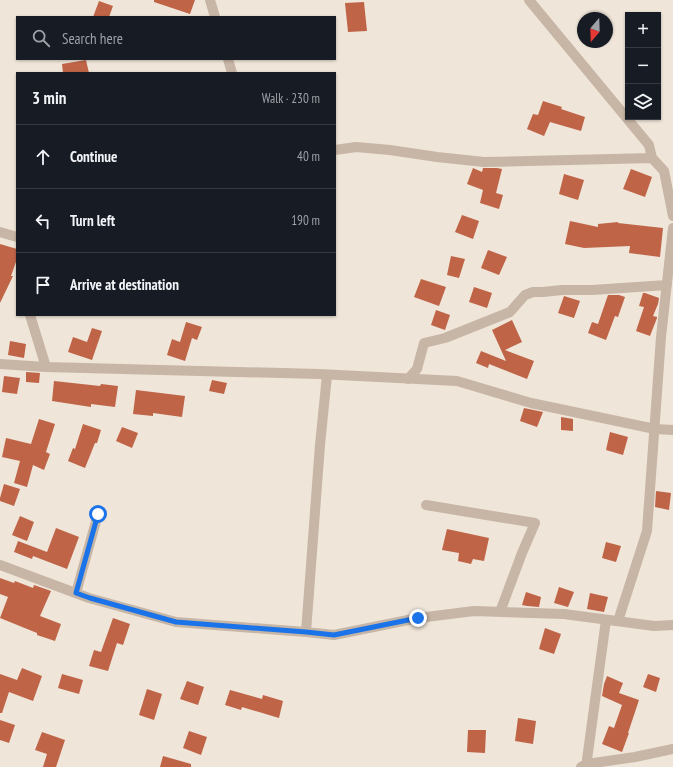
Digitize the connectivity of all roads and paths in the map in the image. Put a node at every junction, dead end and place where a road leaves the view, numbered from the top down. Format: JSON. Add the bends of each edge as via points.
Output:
{"nodes":[{"id":1,"x":210,"y":0,"type":"edge"},
{"id":2,"x":528,"y":0,"type":"edge"},
{"id":3,"x":215,"y":16,"type":"edge"},
{"id":4,"x":228,"y":60,"type":"edge"},
{"id":5,"x":232,"y":72,"type":"edge"},
{"id":6,"x":336,"y":150,"type":"edge"},
{"id":7,"x":652,"y":158,"type":"junction"},
{"id":8,"x":673,"y":216,"type":"edge"},
{"id":9,"x":673,"y":228,"type":"edge"},
{"id":10,"x":0,"y":232,"type":"edge"},
{"id":11,"x":16,"y":237,"type":"edge"},
{"id":12,"x":667,"y":285,"type":"junction"},
{"id":13,"x":30,"y":316,"type":"edge"},
{"id":14,"x":0,"y":364,"type":"edge"},
{"id":15,"x":46,"y":367,"type":"junction"},
{"id":16,"x":327,"y":375,"type":"junction"},
{"id":17,"x":408,"y":379,"type":"junction"},
{"id":18,"x":655,"y":429,"type":"junction"},
{"id":19,"x":673,"y":430,"type":"edge"},
{"id":20,"x":426,"y":505,"type":"dead end"},
{"id":21,"x":98,"y":514,"type":"dead end"},
{"id":22,"x":0,"y":565,"type":"edge"},
{"id":23,"x":76,"y":593,"type":"junction"},
{"id":24,"x":500,"y":612,"type":"junction"},
{"id":25,"x":606,"y":620,"type":"junction"},
{"id":26,"x":618,"y":621,"type":"junction"},
{"id":27,"x":673,"y":625,"type":"edge"},
{"id":28,"x":306,"y":632,"type":"junction"},
{"id":29,"x":673,"y":749,"type":"edge"},
{"id":30,"x":584,"y":766,"type":"edge"}],
"edges":[{"from":1,"to":3,"type":"street"},
{"from":2,"to":7,"type":"street","via":[[649,145]]},
{"from":4,"to":5,"type":"street"},
{"from":6,"to":7,"type":"street","via":[[356,147],[484,162]]},
{"from":7,"to":8,"type":"street","via":[[664,171]]},
{"from":9,"to":12,"type":"street"},
{"from":10,"to":11,"type":"street"},
{"from":12,"to":17,"type":"street","via":[[532,292],[525,295],[510,312],[446,338],[424,343],[417,369]]},
{"from":12,"to":18,"type":"street"},
{"from":13,"to":15,"type":"street"},
{"from":14,"to":15,"type":"street"},
{"from":15,"to":16,"type":"street"},
{"from":16,"to":17,"type":"street"},
{"from":16,"to":28,"type":"street"},
{"from":17,"to":18,"type":"street","via":[[457,381],[531,403]]},
{"from":18,"to":19,"type":"street"},
{"from":18,"to":26,"type":"street","via":[[647,531]]},
{"from":20,"to":24,"type":"street","via":[[535,523]]},
{"from":21,"to":23,"type":"street"},
{"from":22,"to":23,"type":"street"},
{"from":23,"to":28,"type":"street","via":[[176,622]]},
{"from":24,"to":25,"type":"street","via":[[564,614]]},
{"from":24,"to":28,"type":"street","via":[[474,611],[418,618],[334,635]]},
{"from":25,"to":26,"type":"street"},
{"from":25,"to":30,"type":"street"},
{"from":26,"to":27,"type":"street","via":[[654,626]]},
{"from":29,"to":30,"type":"street"}]}
